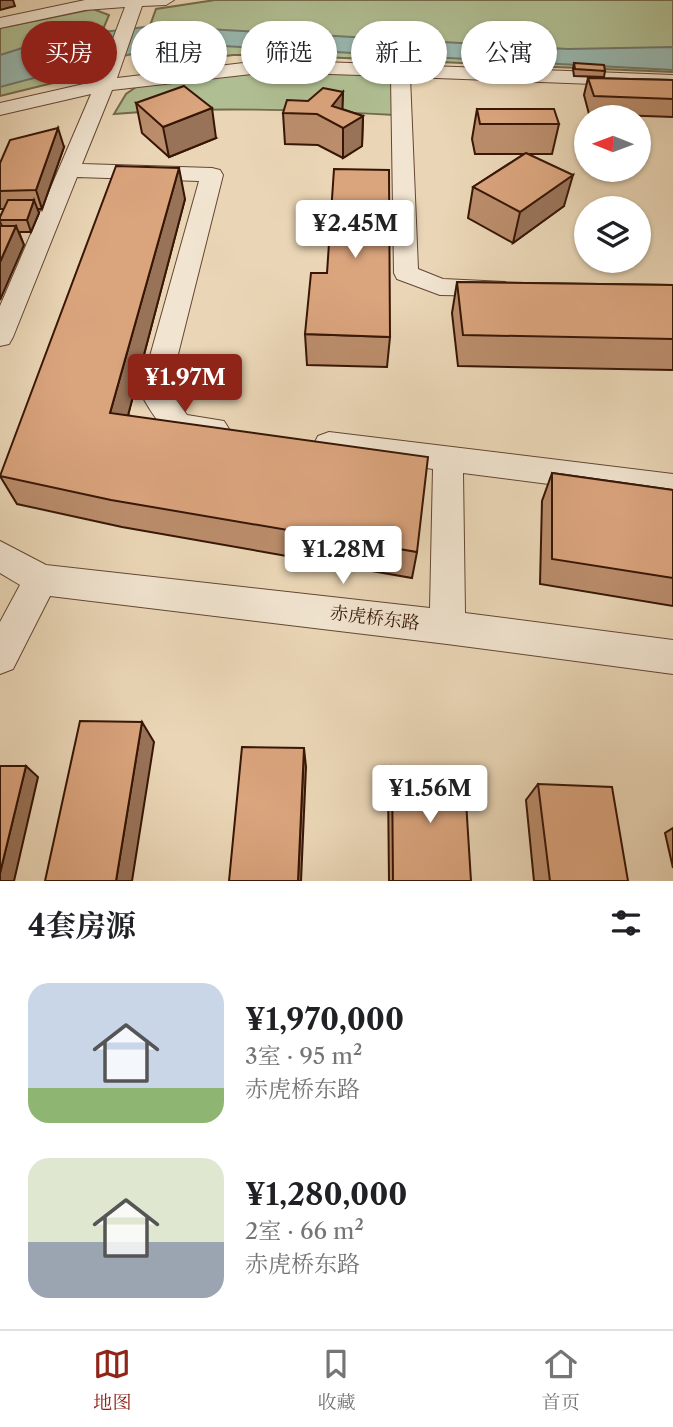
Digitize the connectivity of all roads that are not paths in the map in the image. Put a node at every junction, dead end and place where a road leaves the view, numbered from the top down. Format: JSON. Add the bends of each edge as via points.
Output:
{"nodes":[{"id":1,"x":166,"y":0,"type":"edge"},
{"id":2,"x":136,"y":1,"type":"edge"},
{"id":3,"x":0,"y":23,"type":"edge"},
{"id":4,"x":351,"y":69,"type":"edge"},
{"id":5,"x":447,"y":72,"type":"edge"},
{"id":6,"x":673,"y":81,"type":"edge"},
{"id":7,"x":400,"y":84,"type":"edge"},
{"id":8,"x":104,"y":85,"type":"junction"},
{"id":9,"x":0,"y":110,"type":"edge"},
{"id":10,"x":68,"y":170,"type":"junction"},
{"id":11,"x":517,"y":289,"type":"edge"},
{"id":12,"x":0,"y":337,"type":"edge"},
{"id":13,"x":233,"y":432,"type":"edge"},
{"id":14,"x":300,"y":440,"type":"edge"},
{"id":15,"x":448,"y":459,"type":"junction"},
{"id":16,"x":673,"y":487,"type":"edge"},
{"id":17,"x":0,"y":556,"type":"edge"},
{"id":18,"x":41,"y":580,"type":"junction"},
{"id":19,"x":447,"y":627,"type":"junction"},
{"id":20,"x":0,"y":657,"type":"edge"},
{"id":21,"x":673,"y":657,"type":"edge"}],
"edges":[{"from":1,"to":2,"type":"street"},
{"from":2,"to":3,"type":"street","via":[[85,5]]},
{"from":2,"to":8,"type":"street"},
{"from":4,"to":8,"type":"street","via":[[269,66]]},
{"from":5,"to":6,"type":"street"},
{"from":7,"to":11,"type":"street","via":[[406,273],[440,287]]},
{"from":8,"to":9,"type":"street"},
{"from":8,"to":10,"type":"street"},
{"from":10,"to":12,"type":"street"},
{"from":10,"to":13,"type":"street","via":[[212,176],[154,392],[179,425]]},
{"from":14,"to":15,"type":"street"},
{"from":15,"to":16,"type":"street"},
{"from":15,"to":19,"type":"street"},
{"from":17,"to":18,"type":"street","name":"赤虎桥东路"},
{"from":18,"to":19,"type":"street","name":"赤虎桥东路"},
{"from":18,"to":20,"type":"street"},
{"from":19,"to":21,"type":"street","name":"赤虎桥东路"}]}
